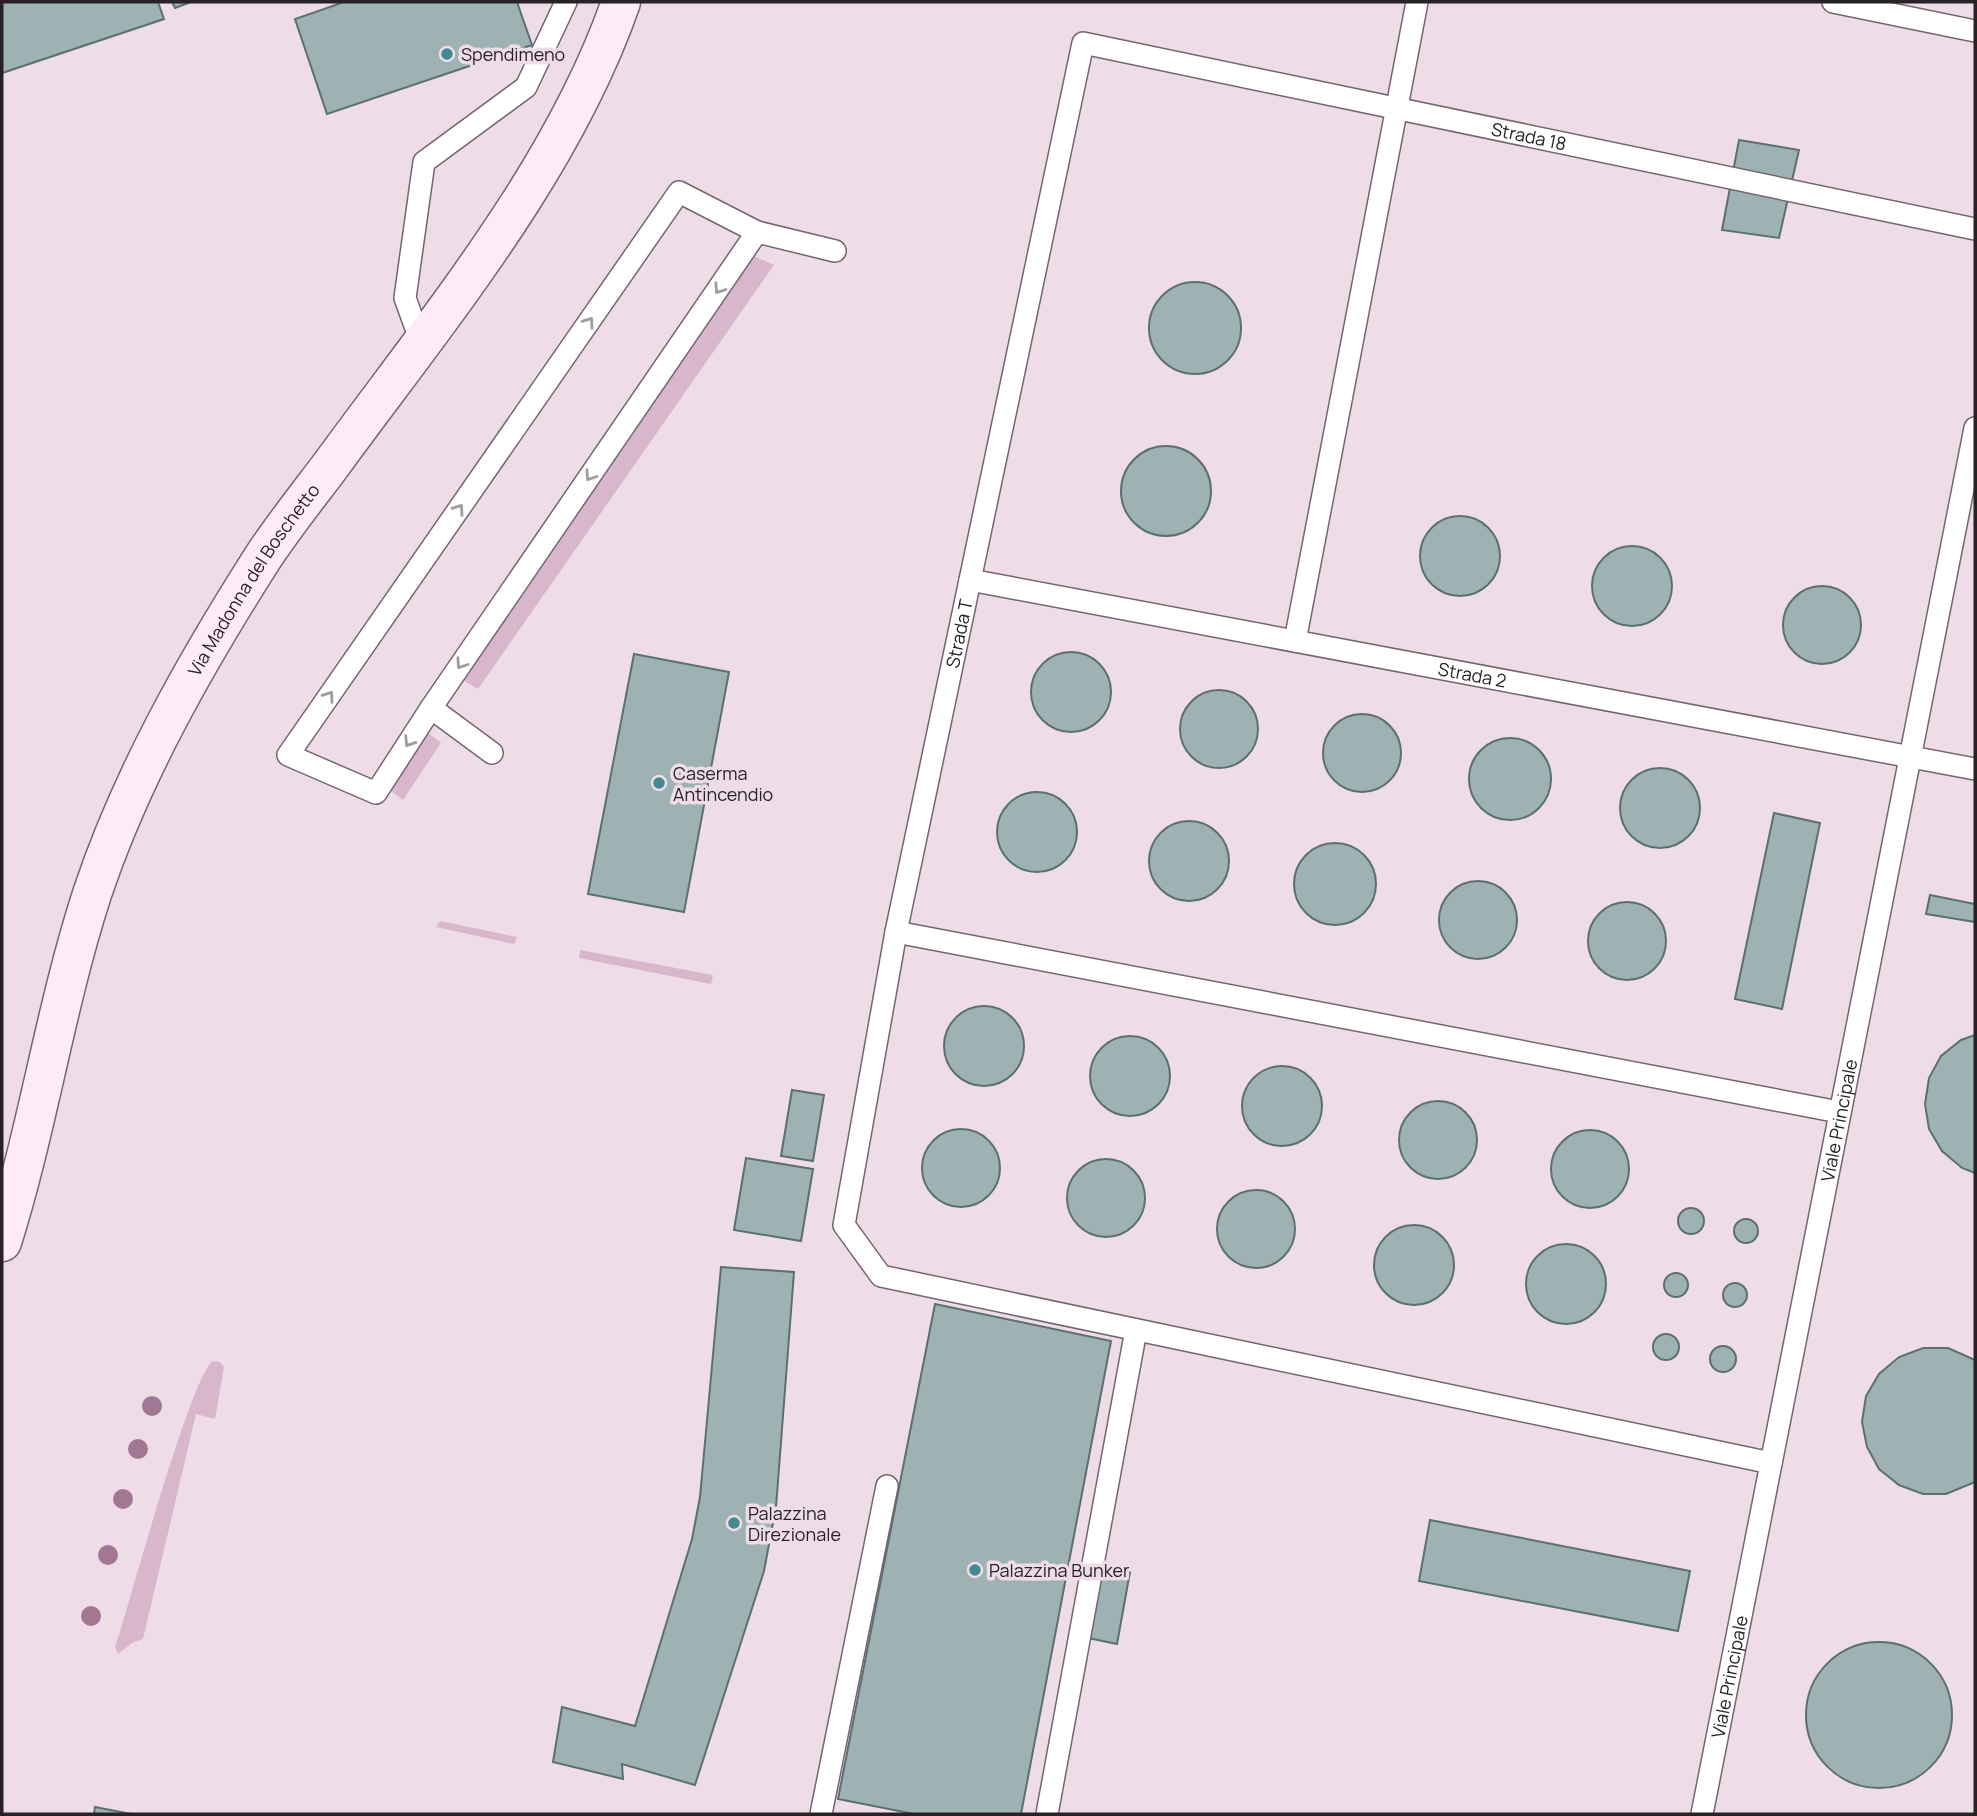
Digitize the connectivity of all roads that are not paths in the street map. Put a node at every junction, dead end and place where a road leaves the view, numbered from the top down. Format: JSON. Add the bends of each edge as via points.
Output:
{"nodes":[{"id":1,"x":566,"y":2,"type":"edge"},
{"id":2,"x":621,"y":2,"type":"edge"},
{"id":3,"x":1417,"y":2,"type":"edge"},
{"id":4,"x":1833,"y":2,"type":"edge"},
{"id":5,"x":1975,"y":31,"type":"edge"},
{"id":6,"x":1083,"y":43,"type":"joint"},
{"id":7,"x":1396,"y":109,"type":"junction"},
{"id":8,"x":1975,"y":229,"type":"edge"},
{"id":9,"x":757,"y":232,"type":"junction"},
{"id":10,"x":835,"y":251,"type":"dead end"},
{"id":11,"x":421,"y":342,"type":"junction"},
{"id":12,"x":1975,"y":428,"type":"edge"},
{"id":13,"x":970,"y":580,"type":"junction"},
{"id":14,"x":1295,"y":641,"type":"junction"},
{"id":15,"x":431,"y":708,"type":"junction"},
{"id":16,"x":492,"y":753,"type":"dead end"},
{"id":17,"x":1910,"y":757,"type":"junction"},
{"id":18,"x":1975,"y":769,"type":"edge"},
{"id":19,"x":896,"y":932,"type":"junction"},
{"id":20,"x":1839,"y":1112,"type":"junction"},
{"id":21,"x":6,"y":1230,"type":"edge"},
{"id":22,"x":2,"y":1272,"type":"edge"},
{"id":23,"x":1136,"y":1330,"type":"junction"},
{"id":24,"x":1771,"y":1463,"type":"junction"},
{"id":25,"x":887,"y":1486,"type":"dead end"},
{"id":26,"x":821,"y":1814,"type":"edge"},
{"id":27,"x":1046,"y":1814,"type":"edge"},
{"id":28,"x":1702,"y":1814,"type":"edge"}],
"edges":[{"from":1,"to":11,"type":"lane","via":[[526,87],[424,162],[405,298]]},
{"from":2,"to":11,"type":"main road","name":"Via Madonna del Boschetto","via":[[571,114],[530,188]]},
{"from":3,"to":7,"type":"lane"},
{"from":4,"to":5,"type":"lane"},
{"from":6,"to":7,"type":"lane","name":"Strada 18"},
{"from":6,"to":13,"type":"lane","name":"Strada T"},
{"from":7,"to":8,"type":"lane","name":"Strada 18"},
{"from":7,"to":14,"type":"lane"},
{"from":9,"to":10,"type":"lane"},
{"from":9,"to":15,"type":"lane","one_way":true},
{"from":15,"to":9,"type":"lane","one_way":true,"via":[[376,793],[288,755],[679,192]]},
{"from":11,"to":21,"type":"main road","name":"Via Madonna del Boschetto","via":[[262,560],[163,729],[118,825],[66,981]]},
{"from":12,"to":17,"type":"lane","name":"Viale Principale"},
{"from":13,"to":14,"type":"lane","name":"Strada 2"},
{"from":13,"to":19,"type":"lane","name":"Strada T"},
{"from":14,"to":17,"type":"lane","name":"Strada 2"},
{"from":15,"to":16,"type":"lane"},
{"from":17,"to":18,"type":"lane","name":"Strada 2"},
{"from":17,"to":20,"type":"lane","name":"Viale Principale"},
{"from":19,"to":20,"type":"lane"},
{"from":19,"to":23,"type":"lane","name":"Strada T","via":[[845,1225],[881,1276]]},
{"from":20,"to":24,"type":"lane","name":"Viale Principale"},
{"from":21,"to":22,"type":"main road","name":"Via Madonna del Boschetto"},
{"from":23,"to":24,"type":"lane"},
{"from":23,"to":27,"type":"lane"},
{"from":24,"to":28,"type":"lane","name":"Viale Principale"},
{"from":25,"to":26,"type":"lane"}]}
